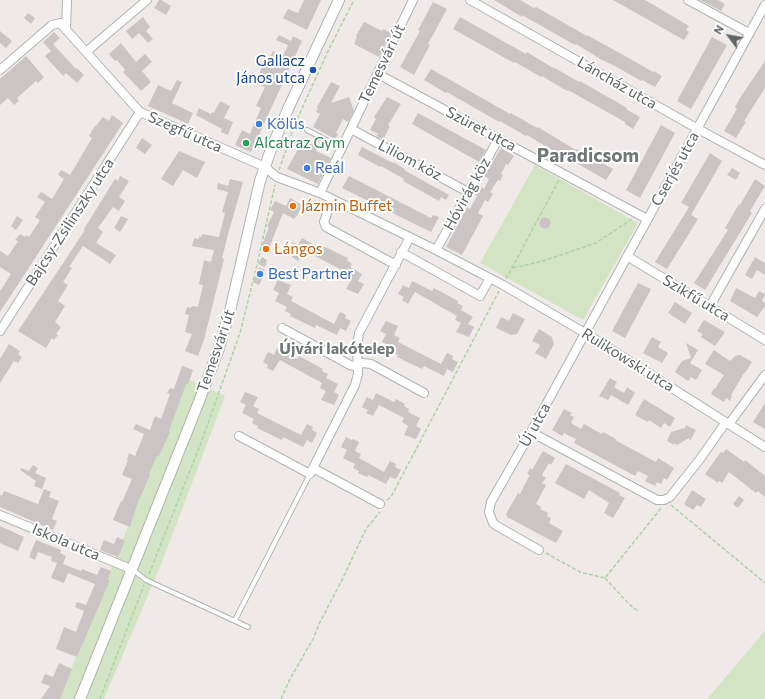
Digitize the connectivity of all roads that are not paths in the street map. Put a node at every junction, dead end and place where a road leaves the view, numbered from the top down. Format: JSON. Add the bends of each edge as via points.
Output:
{"nodes":[{"id":1,"x":67,"y":0,"type":"edge"},
{"id":2,"x":147,"y":0,"type":"edge"},
{"id":3,"x":339,"y":0,"type":"edge"},
{"id":4,"x":413,"y":0,"type":"edge"},
{"id":5,"x":470,"y":0,"type":"edge"},
{"id":6,"x":688,"y":0,"type":"edge"},
{"id":7,"x":765,"y":5,"type":"edge"},
{"id":8,"x":66,"y":30,"type":"junction"},
{"id":9,"x":749,"y":33,"type":"junction"},
{"id":10,"x":86,"y":52,"type":"junction"},
{"id":11,"x":0,"y":70,"type":"edge"},
{"id":12,"x":378,"y":74,"type":"junction"},
{"id":13,"x":140,"y":112,"type":"junction"},
{"id":14,"x":351,"y":129,"type":"junction"},
{"id":15,"x":698,"y":129,"type":"junction"},
{"id":16,"x":307,"y":130,"type":"dead end"},
{"id":17,"x":499,"y":138,"type":"junction"},
{"id":18,"x":341,"y":148,"type":"junction"},
{"id":19,"x":765,"y":165,"type":"edge"},
{"id":20,"x":265,"y":167,"type":"junction"},
{"id":21,"x":468,"y":192,"type":"junction"},
{"id":22,"x":320,"y":193,"type":"junction"},
{"id":23,"x":332,"y":199,"type":"junction"},
{"id":24,"x":765,"y":209,"type":"edge"},
{"id":25,"x":647,"y":220,"type":"junction"},
{"id":26,"x":410,"y":237,"type":"junction"},
{"id":27,"x":436,"y":250,"type":"junction"},
{"id":28,"x":401,"y":252,"type":"junction"},
{"id":29,"x":627,"y":256,"type":"junction"},
{"id":30,"x":396,"y":265,"type":"junction"},
{"id":31,"x":490,"y":278,"type":"junction"},
{"id":32,"x":710,"y":306,"type":"junction"},
{"id":33,"x":282,"y":328,"type":"dead end"},
{"id":34,"x":0,"y":331,"type":"edge"},
{"id":35,"x":585,"y":333,"type":"junction"},
{"id":36,"x":765,"y":340,"type":"edge"},
{"id":37,"x":358,"y":364,"type":"junction"},
{"id":38,"x":765,"y":375,"type":"edge"},
{"id":39,"x":424,"y":393,"type":"dead end"},
{"id":40,"x":728,"y":423,"type":"junction"},
{"id":41,"x":531,"y":432,"type":"junction"},
{"id":42,"x":239,"y":436,"type":"dead end"},
{"id":43,"x":765,"y":447,"type":"edge"},
{"id":44,"x":311,"y":471,"type":"junction"},
{"id":45,"x":380,"y":504,"type":"road end"},
{"id":46,"x":0,"y":514,"type":"edge"},
{"id":47,"x":539,"y":550,"type":"road end"},
{"id":48,"x":131,"y":569,"type":"junction"},
{"id":49,"x":235,"y":620,"type":"junction"},
{"id":50,"x":248,"y":627,"type":"dead end"},
{"id":51,"x":80,"y":699,"type":"edge"}],
"edges":[{"from":1,"to":8,"type":"street"},
{"from":2,"to":10,"type":"street"},
{"from":3,"to":20,"type":"street","name":"Temesvári út","via":[[288,109]]},
{"from":4,"to":12,"type":"street","name":"Temesvári út"},
{"from":5,"to":15,"type":"street","name":"Láncház utca"},
{"from":6,"to":9,"type":"street"},
{"from":7,"to":9,"type":"street","name":"Cserjés utca"},
{"from":8,"to":10,"type":"street","name":"Szegfű utca"},
{"from":8,"to":11,"type":"street","via":[[60,23],[52,25]]},
{"from":9,"to":15,"type":"street","name":"Cserjés utca"},
{"from":10,"to":13,"type":"street","name":"Szegfű utca"},
{"from":12,"to":14,"type":"street","name":"Temesvári út"},
{"from":12,"to":17,"type":"street","name":"Szüret utca"},
{"from":13,"to":20,"type":"street","name":"Szegfű utca"},
{"from":13,"to":34,"type":"street","name":"Bajcsy-Zsilinszky utca"},
{"from":14,"to":18,"type":"street","name":"Temesvári út"},
{"from":14,"to":21,"type":"street","name":"Liliom köz"},
{"from":15,"to":19,"type":"street","name":"Láncház utca"},
{"from":15,"to":25,"type":"street","name":"Cserjés utca"},
{"from":16,"to":18,"type":"lane"},
{"from":17,"to":21,"type":"street","name":"Hóvirág köz"},
{"from":17,"to":25,"type":"street","name":"Szüret utca"},
{"from":18,"to":22,"type":"street","name":"Temesvári út"},
{"from":20,"to":22,"type":"street","name":"Rulikowski utca","via":[[276,177]]},
{"from":20,"to":48,"type":"street","name":"Temesvári út","via":[[218,351]]},
{"from":21,"to":27,"type":"street","name":"Hóvirág köz"},
{"from":22,"to":23,"type":"street","name":"Rulikowski utca"},
{"from":23,"to":26,"type":"street","name":"Rulikowski utca"},
{"from":23,"to":30,"type":"street","via":[[324,222],[326,227]]},
{"from":24,"to":32,"type":"street"},
{"from":25,"to":29,"type":"street","name":"Cserjés utca"},
{"from":26,"to":27,"type":"street","name":"Rulikowski utca"},
{"from":26,"to":28,"type":"street"},
{"from":27,"to":31,"type":"street","name":"Rulikowski utca"},
{"from":28,"to":30,"type":"street"},
{"from":28,"to":31,"type":"street","via":[[480,296]]},
{"from":29,"to":32,"type":"street","name":"Szikfű utca"},
{"from":29,"to":35,"type":"street","name":"Cserjés utca"},
{"from":30,"to":37,"type":"street","via":[[359,333]]},
{"from":31,"to":35,"type":"street","name":"Rulikowski utca"},
{"from":32,"to":36,"type":"street","name":"Szikfű utca"},
{"from":33,"to":37,"type":"street","via":[[350,365]]},
{"from":35,"to":40,"type":"street","name":"Rulikowski utca"},
{"from":35,"to":41,"type":"street","name":"Új utca"},
{"from":37,"to":39,"type":"street","via":[[371,364]]},
{"from":37,"to":44,"type":"street","via":[[355,385]]},
{"from":38,"to":40,"type":"street"},
{"from":40,"to":41,"type":"street","via":[[670,497],[664,500],[657,500]]},
{"from":40,"to":43,"type":"street","name":"Rulikowski utca"},
{"from":41,"to":47,"type":"street","name":"Új utca","via":[[491,502],[490,512],[493,523],[502,530]]},
{"from":42,"to":44,"type":"street"},
{"from":44,"to":45,"type":"street"},
{"from":44,"to":49,"type":"lane"},
{"from":46,"to":48,"type":"street","name":"Iskola utca"},
{"from":48,"to":49,"type":"lane","via":[[146,580]]},
{"from":48,"to":51,"type":"street","name":"Temesvári út"},
{"from":49,"to":50,"type":"lane"}]}
